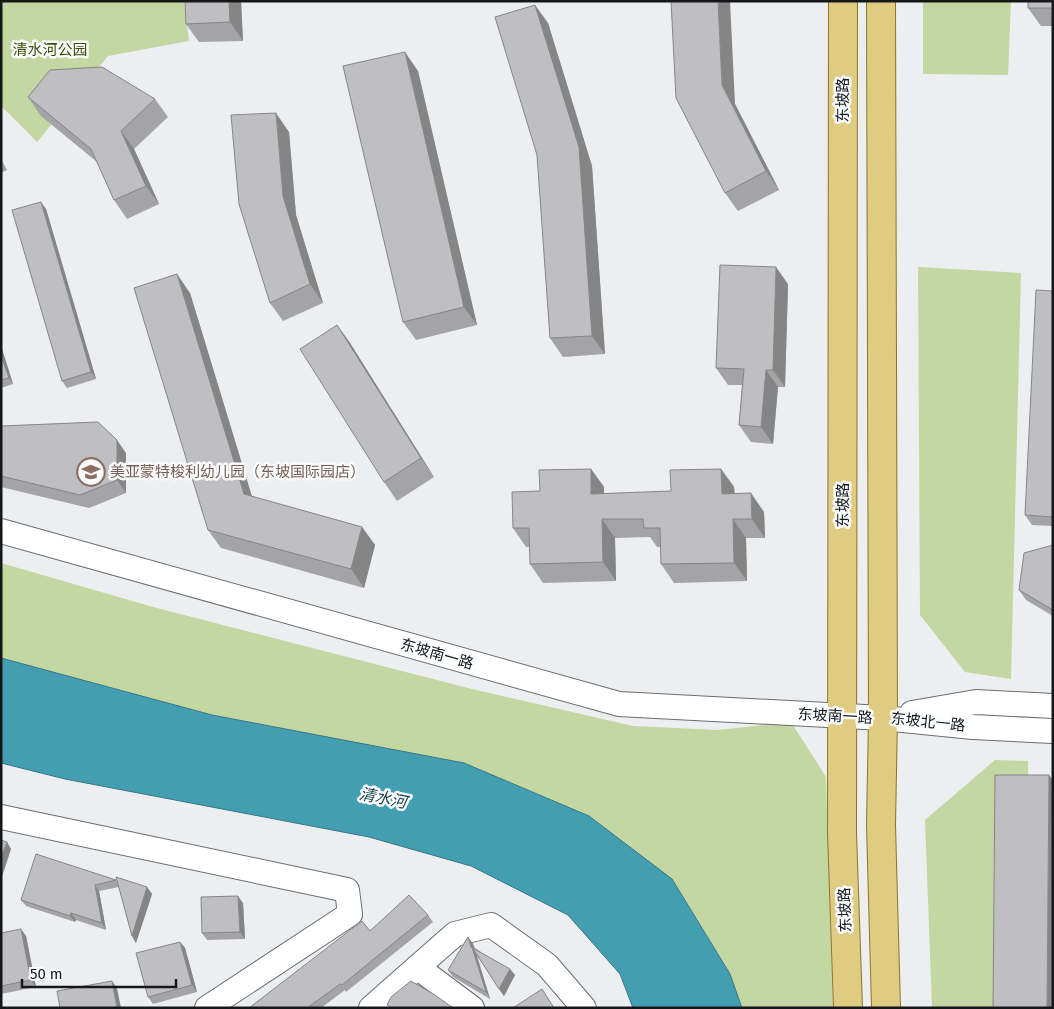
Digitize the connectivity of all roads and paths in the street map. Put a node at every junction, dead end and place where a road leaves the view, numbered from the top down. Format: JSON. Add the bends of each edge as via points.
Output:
{"nodes":[{"id":1,"x":843,"y":1,"type":"edge"},
{"id":2,"x":881,"y":1,"type":"edge"},
{"id":3,"x":1,"y":531,"type":"edge"},
{"id":4,"x":1053,"y":706,"type":"edge"},
{"id":5,"x":843,"y":716,"type":"junction"},
{"id":6,"x":883,"y":718,"type":"junction"},
{"id":7,"x":1053,"y":731,"type":"edge"},
{"id":8,"x":1,"y":817,"type":"edge"},
{"id":9,"x":417,"y":967,"type":"junction"},
{"id":10,"x":207,"y":1008,"type":"edge"},
{"id":11,"x":371,"y":1008,"type":"edge"},
{"id":12,"x":472,"y":1008,"type":"edge"},
{"id":13,"x":584,"y":1008,"type":"edge"},
{"id":14,"x":848,"y":1008,"type":"edge"},
{"id":15,"x":886,"y":1008,"type":"edge"}],
"edges":[{"from":1,"to":5,"type":"main road","name":"东坡路"},
{"from":2,"to":6,"type":"main road"},
{"from":3,"to":5,"type":"street","name":"东坡南一路","via":[[619,704]]},
{"from":4,"to":6,"type":"street","name":"东坡北一路","via":[[976,702]]},
{"from":5,"to":6,"type":"street","name":"东坡南一路"},
{"from":5,"to":14,"type":"main road","name":"东坡路","via":[[842,833]]},
{"from":6,"to":7,"type":"street","name":"东坡北一路"},
{"from":6,"to":15,"type":"main road","via":[[881,825]]},
{"from":8,"to":10,"type":"street","via":[[347,890],[350,914]]},
{"from":9,"to":11,"type":"street"},
{"from":9,"to":12,"type":"street"},
{"from":9,"to":13,"type":"street","via":[[455,934],[491,925],[547,965]]}]}
